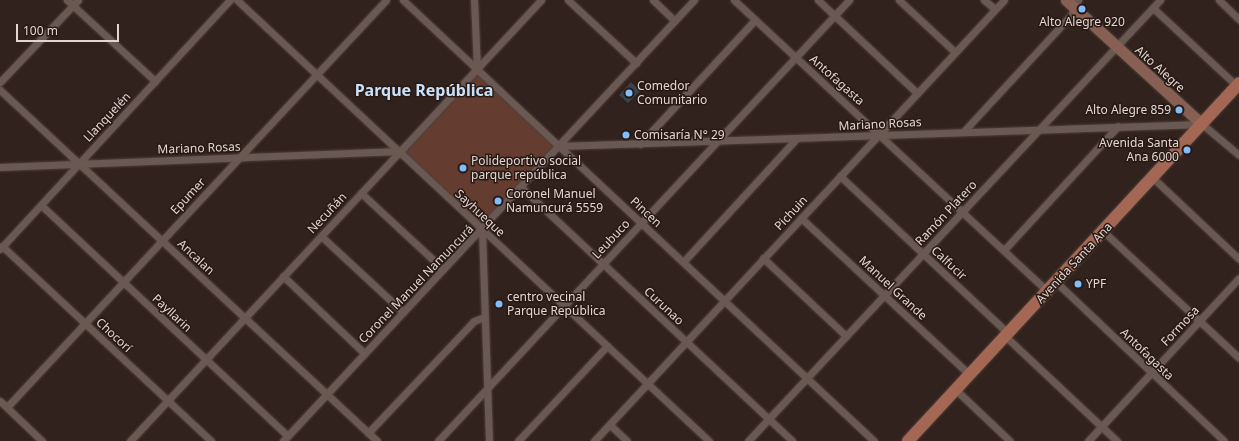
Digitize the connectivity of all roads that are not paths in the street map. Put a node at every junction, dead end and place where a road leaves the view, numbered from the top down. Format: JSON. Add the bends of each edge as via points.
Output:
{"nodes":[{"id":1,"x":67,"y":0,"type":"edge"},
{"id":2,"x":230,"y":0,"type":"edge"},
{"id":3,"x":237,"y":0,"type":"edge"},
{"id":4,"x":386,"y":0,"type":"edge"},
{"id":5,"x":403,"y":0,"type":"edge"},
{"id":6,"x":474,"y":0,"type":"edge"},
{"id":7,"x":542,"y":0,"type":"edge"},
{"id":8,"x":568,"y":0,"type":"edge"},
{"id":9,"x":653,"y":0,"type":"edge"},
{"id":10,"x":694,"y":0,"type":"edge"},
{"id":11,"x":734,"y":0,"type":"edge"},
{"id":12,"x":818,"y":0,"type":"edge"},
{"id":13,"x":849,"y":0,"type":"edge"},
{"id":14,"x":899,"y":0,"type":"edge"},
{"id":15,"x":984,"y":0,"type":"edge"},
{"id":16,"x":1004,"y":0,"type":"edge"},
{"id":17,"x":1066,"y":0,"type":"edge"},
{"id":18,"x":1160,"y":0,"type":"edge"},
{"id":19,"x":1218,"y":0,"type":"edge"},
{"id":20,"x":76,"y":3,"type":"edge"},
{"id":21,"x":1076,"y":4,"type":"edge"},
{"id":22,"x":1153,"y":8,"type":"junction"},
{"id":23,"x":995,"y":10,"type":"junction"},
{"id":24,"x":835,"y":16,"type":"junction"},
{"id":25,"x":1239,"y":19,"type":"edge"},
{"id":26,"x":755,"y":20,"type":"junction"},
{"id":27,"x":675,"y":21,"type":"junction"},
{"id":28,"x":1116,"y":46,"type":"junction"},
{"id":29,"x":955,"y":52,"type":"junction"},
{"id":30,"x":796,"y":58,"type":"junction"},
{"id":31,"x":636,"y":63,"type":"junction"},
{"id":32,"x":477,"y":69,"type":"junction"},
{"id":33,"x":316,"y":74,"type":"junction"},
{"id":34,"x":155,"y":81,"type":"junction"},
{"id":35,"x":0,"y":82,"type":"edge"},
{"id":36,"x":1238,"y":85,"type":"edge"},
{"id":37,"x":0,"y":90,"type":"edge"},
{"id":38,"x":917,"y":93,"type":"junction"},
{"id":39,"x":1202,"y":124,"type":"junction"},
{"id":40,"x":1118,"y":126,"type":"junction"},
{"id":41,"x":1039,"y":128,"type":"junction"},
{"id":42,"x":964,"y":131,"type":"junction"},
{"id":43,"x":880,"y":134,"type":"junction"},
{"id":44,"x":796,"y":139,"type":"junction"},
{"id":45,"x":719,"y":140,"type":"junction"},
{"id":46,"x":640,"y":144,"type":"junction"},
{"id":47,"x":559,"y":146,"type":"junction"},
{"id":48,"x":400,"y":151,"type":"junction"},
{"id":49,"x":1239,"y":155,"type":"edge"},
{"id":50,"x":239,"y":158,"type":"junction"},
{"id":51,"x":80,"y":163,"type":"junction"},
{"id":52,"x":0,"y":167,"type":"edge"},
{"id":53,"x":840,"y":176,"type":"junction"},
{"id":54,"x":1152,"y":177,"type":"junction"},
{"id":55,"x":522,"y":188,"type":"junction"},
{"id":56,"x":361,"y":193,"type":"junction"},
{"id":57,"x":41,"y":205,"type":"junction"},
{"id":58,"x":962,"y":211,"type":"junction"},
{"id":59,"x":802,"y":218,"type":"junction"},
{"id":60,"x":641,"y":222,"type":"junction"},
{"id":61,"x":482,"y":230,"type":"junction"},
{"id":62,"x":1103,"y":232,"type":"junction"},
{"id":63,"x":321,"y":236,"type":"junction"},
{"id":64,"x":161,"y":240,"type":"junction"},
{"id":65,"x":1,"y":247,"type":"edge"},
{"id":66,"x":1004,"y":250,"type":"junction"},
{"id":67,"x":923,"y":253,"type":"junction"},
{"id":68,"x":764,"y":258,"type":"junction"},
{"id":69,"x":1239,"y":259,"type":"edge"},
{"id":70,"x":684,"y":261,"type":"junction"},
{"id":71,"x":603,"y":264,"type":"junction"},
{"id":72,"x":443,"y":269,"type":"junction"},
{"id":73,"x":283,"y":276,"type":"junction"},
{"id":74,"x":1239,"y":278,"type":"edge"},
{"id":75,"x":123,"y":282,"type":"junction"},
{"id":76,"x":1056,"y":282,"type":"junction"},
{"id":77,"x":1047,"y":291,"type":"junction"},
{"id":78,"x":885,"y":295,"type":"junction"},
{"id":79,"x":724,"y":300,"type":"junction"},
{"id":80,"x":564,"y":306,"type":"junction"},
{"id":81,"x":403,"y":312,"type":"junction"},
{"id":82,"x":484,"y":317,"type":"junction"},
{"id":83,"x":244,"y":318,"type":"junction"},
{"id":84,"x":1199,"y":321,"type":"junction"},
{"id":85,"x":85,"y":323,"type":"junction"},
{"id":86,"x":1007,"y":335,"type":"junction"},
{"id":87,"x":846,"y":336,"type":"junction"},
{"id":88,"x":686,"y":342,"type":"junction"},
{"id":89,"x":607,"y":346,"type":"junction"},
{"id":90,"x":364,"y":353,"type":"junction"},
{"id":91,"x":1239,"y":358,"type":"edge"},
{"id":92,"x":206,"y":359,"type":"junction"},
{"id":93,"x":1151,"y":373,"type":"junction"},
{"id":94,"x":970,"y":374,"type":"junction"},
{"id":95,"x":807,"y":377,"type":"junction"},
{"id":96,"x":648,"y":384,"type":"junction"},
{"id":97,"x":487,"y":388,"type":"junction"},
{"id":98,"x":956,"y":390,"type":"junction"},
{"id":99,"x":327,"y":394,"type":"junction"},
{"id":100,"x":167,"y":400,"type":"junction"},
{"id":101,"x":0,"y":401,"type":"edge"},
{"id":102,"x":6,"y":407,"type":"junction"},
{"id":103,"x":768,"y":419,"type":"junction"},
{"id":104,"x":610,"y":425,"type":"junction"},
{"id":105,"x":1102,"y":426,"type":"junction"},
{"id":106,"x":368,"y":433,"type":"junction"},
{"id":107,"x":285,"y":438,"type":"edge"},
{"id":108,"x":42,"y":441,"type":"edge"},
{"id":109,"x":130,"y":441,"type":"edge"},
{"id":110,"x":211,"y":441,"type":"edge"},
{"id":111,"x":377,"y":441,"type":"edge"},
{"id":112,"x":438,"y":441,"type":"edge"},
{"id":113,"x":489,"y":441,"type":"edge"},
{"id":114,"x":518,"y":441,"type":"edge"},
{"id":115,"x":594,"y":441,"type":"edge"},
{"id":116,"x":627,"y":441,"type":"edge"},
{"id":117,"x":709,"y":441,"type":"edge"},
{"id":118,"x":748,"y":441,"type":"edge"},
{"id":119,"x":792,"y":441,"type":"edge"},
{"id":120,"x":874,"y":441,"type":"edge"},
{"id":121,"x":908,"y":441,"type":"edge"},
{"id":122,"x":1010,"y":441,"type":"edge"},
{"id":123,"x":1088,"y":441,"type":"edge"},
{"id":124,"x":1117,"y":441,"type":"edge"},
{"id":125,"x":1224,"y":441,"type":"edge"}],
"edges":[{"from":1,"to":20,"type":"street"},
{"from":2,"to":34,"type":"street","name":"Llanquelén"},
{"from":3,"to":33,"type":"street","name":"Sayhueque"},
{"from":4,"to":33,"type":"street","name":"Epumer"},
{"from":5,"to":32,"type":"street","name":"Pincen"},
{"from":6,"to":32,"type":"street"},
{"from":7,"to":32,"type":"street","name":"Necuñán"},
{"from":8,"to":31,"type":"street"},
{"from":9,"to":27,"type":"street"},
{"from":10,"to":27,"type":"street","name":"Coronel Manuel Namuncurá"},
{"from":11,"to":26,"type":"street","name":"Antofagasta"},
{"from":12,"to":24,"type":"street"},
{"from":13,"to":24,"type":"street","name":"Leubuco"},
{"from":14,"to":29,"type":"street"},
{"from":15,"to":23,"type":"street"},
{"from":16,"to":23,"type":"street","name":"Pichuin"},
{"from":17,"to":21,"type":"main road","name":"Alto Alegre"},
{"from":18,"to":22,"type":"street","name":"Ramón Platero"},
{"from":19,"to":25,"type":"street"},
{"from":20,"to":34,"type":"street"},
{"from":20,"to":35,"type":"street"},
{"from":21,"to":28,"type":"main road","name":"Alto Alegre"},
{"from":21,"to":42,"type":"street"},
{"from":22,"to":28,"type":"street","name":"Ramón Platero"},
{"from":22,"to":36,"type":"street"},
{"from":23,"to":29,"type":"street","name":"Pichuin"},
{"from":24,"to":30,"type":"street","name":"Leubuco"},
{"from":24,"to":38,"type":"street"},
{"from":26,"to":30,"type":"street","name":"Antofagasta"},
{"from":26,"to":46,"type":"street"},
{"from":27,"to":31,"type":"street","name":"Coronel Manuel Namuncurá"},
{"from":28,"to":39,"type":"main road","name":"Alto Alegre"},
{"from":28,"to":41,"type":"street","name":"Ramón Platero"},
{"from":29,"to":38,"type":"street","name":"Pichuin"},
{"from":30,"to":43,"type":"street","name":"Antofagasta"},
{"from":30,"to":45,"type":"street","name":"Leubuco"},
{"from":31,"to":47,"type":"street","name":"Coronel Manuel Namuncurá"},
{"from":32,"to":47,"type":"street","name":"Pincen"},
{"from":32,"to":48,"type":"street","name":"Necuñán"},
{"from":33,"to":48,"type":"street","name":"Sayhueque"},
{"from":33,"to":50,"type":"street","name":"Epumer"},
{"from":34,"to":51,"type":"street","name":"Llanquelén"},
{"from":36,"to":39,"type":"main road","name":"Avenida Santa Ana"},
{"from":37,"to":51,"type":"street","name":"Ancalan"},
{"from":38,"to":43,"type":"street","name":"Pichuin"},
{"from":39,"to":40,"type":"street","name":"Mariano Rosas"},
{"from":39,"to":49,"type":"street","name":"Alto Alegre"},
{"from":39,"to":54,"type":"main road","name":"Avenida Santa Ana"},
{"from":40,"to":41,"type":"street","name":"Mariano Rosas"},
{"from":40,"to":66,"type":"street"},
{"from":41,"to":42,"type":"street","name":"Mariano Rosas"},
{"from":41,"to":58,"type":"street","name":"Ramón Platero"},
{"from":42,"to":43,"type":"street","name":"Mariano Rosas"},
{"from":43,"to":44,"type":"street","name":"Mariano Rosas"},
{"from":43,"to":53,"type":"street","name":"Pichuin"},
{"from":43,"to":58,"type":"street","name":"Antofagasta"},
{"from":44,"to":45,"type":"street","name":"Mariano Rosas"},
{"from":44,"to":70,"type":"street"},
{"from":45,"to":46,"type":"street","name":"Mariano Rosas"},
{"from":45,"to":60,"type":"street","name":"Leubuco"},
{"from":46,"to":47,"type":"street","name":"Mariano Rosas"},
{"from":47,"to":55,"type":"street","name":"Coronel Manuel Namuncurá"},
{"from":47,"to":60,"type":"street","name":"Pincen"},
{"from":48,"to":50,"type":"street","name":"Mariano Rosas"},
{"from":48,"to":56,"type":"street","name":"Necuñán"},
{"from":48,"to":61,"type":"street","name":"Sayhueque"},
{"from":50,"to":51,"type":"street","name":"Mariano Rosas"},
{"from":50,"to":64,"type":"street","name":"Epumer"},
{"from":51,"to":52,"type":"street","name":"Mariano Rosas"},
{"from":51,"to":57,"type":"street","name":"Llanquelén"},
{"from":51,"to":64,"type":"street","name":"Ancalan"},
{"from":53,"to":59,"type":"street","name":"Pichuin"},
{"from":53,"to":67,"type":"street","name":"Calfucir"},
{"from":54,"to":62,"type":"main road","name":"Avenida Santa Ana"},
{"from":54,"to":69,"type":"street"},
{"from":55,"to":61,"type":"street","name":"Coronel Manuel Namuncurá"},
{"from":55,"to":71,"type":"street","name":"Curunao"},
{"from":56,"to":63,"type":"street","name":"Necuñán"},
{"from":56,"to":72,"type":"street"},
{"from":57,"to":65,"type":"street","name":"Llanquelén"},
{"from":57,"to":75,"type":"street","name":"Payllarin"},
{"from":58,"to":66,"type":"street","name":"Antofagasta"},
{"from":58,"to":67,"type":"street","name":"Ramón Platero"},
{"from":59,"to":68,"type":"street","name":"Pichuin"},
{"from":59,"to":78,"type":"street","name":"Manuel Grande"},
{"from":60,"to":70,"type":"street","name":"Pincen"},
{"from":60,"to":71,"type":"street","name":"Leubuco"},
{"from":61,"to":72,"type":"street","name":"Coronel Manuel Namuncurá"},
{"from":61,"to":80,"type":"street","name":"Sayhueque"},
{"from":61,"to":82,"type":"street"},
{"from":62,"to":76,"type":"main road","name":"Avenida Santa Ana"},
{"from":62,"to":84,"type":"street"},
{"from":63,"to":73,"type":"street","name":"Necuñán"},
{"from":63,"to":81,"type":"street"},
{"from":64,"to":75,"type":"street","name":"Epumer"},
{"from":64,"to":83,"type":"street","name":"Ancalan"},
{"from":65,"to":85,"type":"street","name":"Chocorí"},
{"from":66,"to":77,"type":"street","name":"Antofagasta"},
{"from":67,"to":78,"type":"street","name":"Ramón Platero"},
{"from":67,"to":86,"type":"street","name":"Calfucir"},
{"from":68,"to":79,"type":"street","name":"Pichuin"},
{"from":68,"to":87,"type":"street"},
{"from":70,"to":79,"type":"street","name":"Pincen"},
{"from":71,"to":80,"type":"street","name":"Leubuco"},
{"from":71,"to":88,"type":"street","name":"Curunao"},
{"from":72,"to":81,"type":"street","name":"Coronel Manuel Namuncurá"},
{"from":73,"to":83,"type":"street","name":"Necuñán"},
{"from":73,"to":90,"type":"street"},
{"from":74,"to":84,"type":"street","name":"Formosa"},
{"from":75,"to":85,"type":"street","name":"Epumer"},
{"from":75,"to":92,"type":"street","name":"Payllarin"},
{"from":76,"to":77,"type":"main road","name":"Avenida Santa Ana"},
{"from":76,"to":93,"type":"street","name":"Antofagasta"},
{"from":77,"to":86,"type":"main road","name":"Avenida Santa Ana"},
{"from":78,"to":87,"type":"street","name":"Ramón Platero"},
{"from":78,"to":94,"type":"street","name":"Manuel Grande"},
{"from":79,"to":88,"type":"street","name":"Pichuin"},
{"from":79,"to":95,"type":"street","name":"Pincen"},
{"from":80,"to":89,"type":"street","name":"Sayhueque"},
{"from":80,"to":97,"type":"street","name":"Leubuco"},
{"from":81,"to":90,"type":"street","name":"Coronel Manuel Namuncurá"},
{"from":82,"to":97,"type":"street"},
{"from":82,"to":106,"type":"street","via":[[474,321]]},
{"from":83,"to":92,"type":"street","name":"Necuñán"},
{"from":83,"to":99,"type":"street","name":"Ancalan"},
{"from":84,"to":91,"type":"street"},
{"from":84,"to":93,"type":"street","name":"Formosa"},
{"from":85,"to":100,"type":"street","name":"Chocorí"},
{"from":85,"to":102,"type":"street","name":"Epumer"},
{"from":86,"to":94,"type":"main road","name":"Avenida Santa Ana"},
{"from":86,"to":105,"type":"street","name":"Calfucir"},
{"from":87,"to":95,"type":"street","name":"Ramón Platero"},
{"from":88,"to":96,"type":"street","name":"Pichuin"},
{"from":88,"to":103,"type":"street","name":"Curunao"},
{"from":89,"to":96,"type":"street","name":"Sayhueque"},
{"from":89,"to":114,"type":"street"},
{"from":90,"to":99,"type":"street","name":"Coronel Manuel Namuncurá"},
{"from":92,"to":100,"type":"street","name":"Necuñán"},
{"from":92,"to":107,"type":"street","name":"Payllarin"},
{"from":93,"to":105,"type":"street","name":"Formosa"},
{"from":93,"to":125,"type":"street","name":"Antofagasta"},
{"from":94,"to":98,"type":"main road","name":"Avenida Santa Ana"},
{"from":95,"to":103,"type":"street","name":"Ramón Platero"},
{"from":95,"to":120,"type":"street","name":"Pincen"},
{"from":96,"to":104,"type":"street","name":"Pichuin"},
{"from":96,"to":117,"type":"street","name":"Sayhueque"},
{"from":97,"to":112,"type":"street","name":"Leubuco"},
{"from":97,"to":113,"type":"street"},
{"from":98,"to":121,"type":"main road","name":"Avenida Santa Ana"},
{"from":98,"to":122,"type":"street"},
{"from":99,"to":106,"type":"street","name":"Ancalan"},
{"from":99,"to":107,"type":"street","name":"Coronel Manuel Namuncurá"},
{"from":100,"to":109,"type":"street","name":"Necuñán"},
{"from":100,"to":110,"type":"street","name":"Chocorí"},
{"from":101,"to":102,"type":"street"},
{"from":102,"to":108,"type":"street"},
{"from":103,"to":118,"type":"street","name":"Ramón Platero"},
{"from":103,"to":119,"type":"street","name":"Curunao"},
{"from":104,"to":115,"type":"street","name":"Pichuin"},
{"from":104,"to":116,"type":"street"},
{"from":105,"to":123,"type":"street","name":"Formosa"},
{"from":105,"to":124,"type":"street","name":"Calfucir"},
{"from":106,"to":111,"type":"street","name":"Ancalan"}]}
